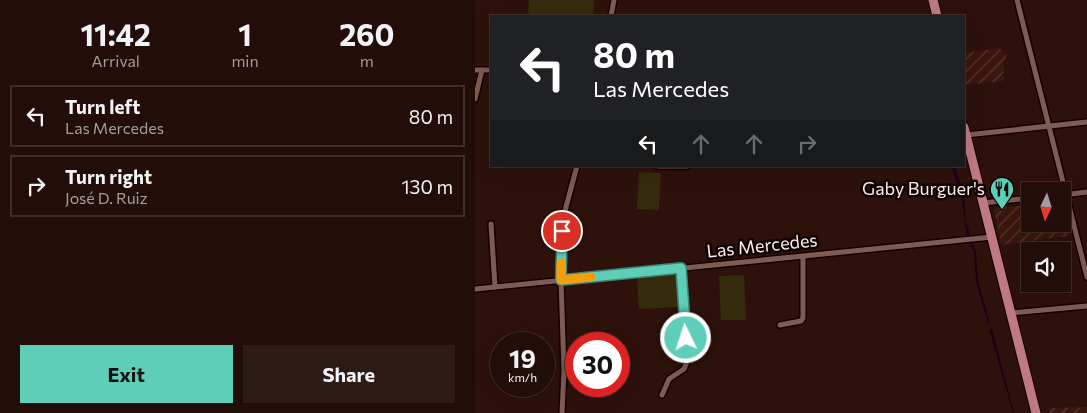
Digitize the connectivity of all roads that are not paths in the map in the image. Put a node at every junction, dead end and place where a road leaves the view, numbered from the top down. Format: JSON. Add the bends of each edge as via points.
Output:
{"nodes":[{"id":1,"x":614,"y":0,"type":"edge"},
{"id":2,"x":933,"y":0,"type":"edge"},
{"id":3,"x":1017,"y":0,"type":"edge"},
{"id":4,"x":611,"y":15,"type":"edge"},
{"id":5,"x":937,"y":15,"type":"edge"},
{"id":6,"x":475,"y":70,"type":"edge"},
{"id":7,"x":482,"y":70,"type":"junction"},
{"id":8,"x":490,"y":70,"type":"edge"},
{"id":9,"x":475,"y":99,"type":"edge"},
{"id":10,"x":1087,"y":122,"type":"edge"},
{"id":11,"x":1049,"y":126,"type":"junction"},
{"id":12,"x":965,"y":131,"type":"edge"},
{"id":13,"x":577,"y":167,"type":"edge"},
{"id":14,"x":1062,"y":182,"type":"edge"},
{"id":15,"x":1087,"y":192,"type":"edge"},
{"id":16,"x":1071,"y":194,"type":"edge"},
{"id":17,"x":1021,"y":199,"type":"edge"},
{"id":18,"x":983,"y":203,"type":"junction"},
{"id":19,"x":1071,"y":216,"type":"edge"},
{"id":20,"x":491,"y":224,"type":"dead end"},
{"id":21,"x":992,"y":236,"type":"junction"},
{"id":22,"x":803,"y":256,"type":"junction"},
{"id":23,"x":1085,"y":264,"type":"edge"},
{"id":24,"x":681,"y":268,"type":"junction"},
{"id":25,"x":1087,"y":277,"type":"edge"},
{"id":26,"x":561,"y":280,"type":"junction"},
{"id":27,"x":495,"y":287,"type":"junction"},
{"id":28,"x":475,"y":289,"type":"edge"},
{"id":29,"x":1087,"y":306,"type":"edge"},
{"id":30,"x":1011,"y":313,"type":"junction"},
{"id":31,"x":780,"y":325,"type":"dead end"},
{"id":32,"x":662,"y":395,"type":"dead end"},
{"id":33,"x":563,"y":413,"type":"edge"},
{"id":34,"x":1036,"y":413,"type":"edge"}],
"edges":[{"from":1,"to":4,"type":"street"},
{"from":2,"to":5,"type":"main road"},
{"from":3,"to":11,"type":"street"},
{"from":6,"to":7,"type":"street"},
{"from":7,"to":8,"type":"street"},
{"from":7,"to":9,"type":"street"},
{"from":10,"to":11,"type":"street"},
{"from":11,"to":12,"type":"street"},
{"from":11,"to":14,"type":"street"},
{"from":12,"to":18,"type":"main road"},
{"from":13,"to":26,"type":"street","via":[[562,231]]},
{"from":15,"to":16,"type":"street"},
{"from":17,"to":18,"type":"street"},
{"from":18,"to":21,"type":"main road"},
{"from":19,"to":23,"type":"street"},
{"from":20,"to":27,"type":"street"},
{"from":21,"to":22,"type":"street","name":"Las Mercedes"},
{"from":21,"to":30,"type":"main road"},
{"from":22,"to":24,"type":"street","name":"Las Mercedes"},
{"from":22,"to":31,"type":"street","via":[[803,318]]},
{"from":23,"to":25,"type":"street"},
{"from":24,"to":26,"type":"street","name":"Las Mercedes"},
{"from":24,"to":32,"type":"street","via":[[687,362],[684,369],[669,379]]},
{"from":26,"to":27,"type":"street","name":"Las Mercedes"},
{"from":26,"to":33,"type":"street"},
{"from":27,"to":28,"type":"street","name":"Las Mercedes"},
{"from":29,"to":30,"type":"street"},
{"from":30,"to":34,"type":"main road"}]}
